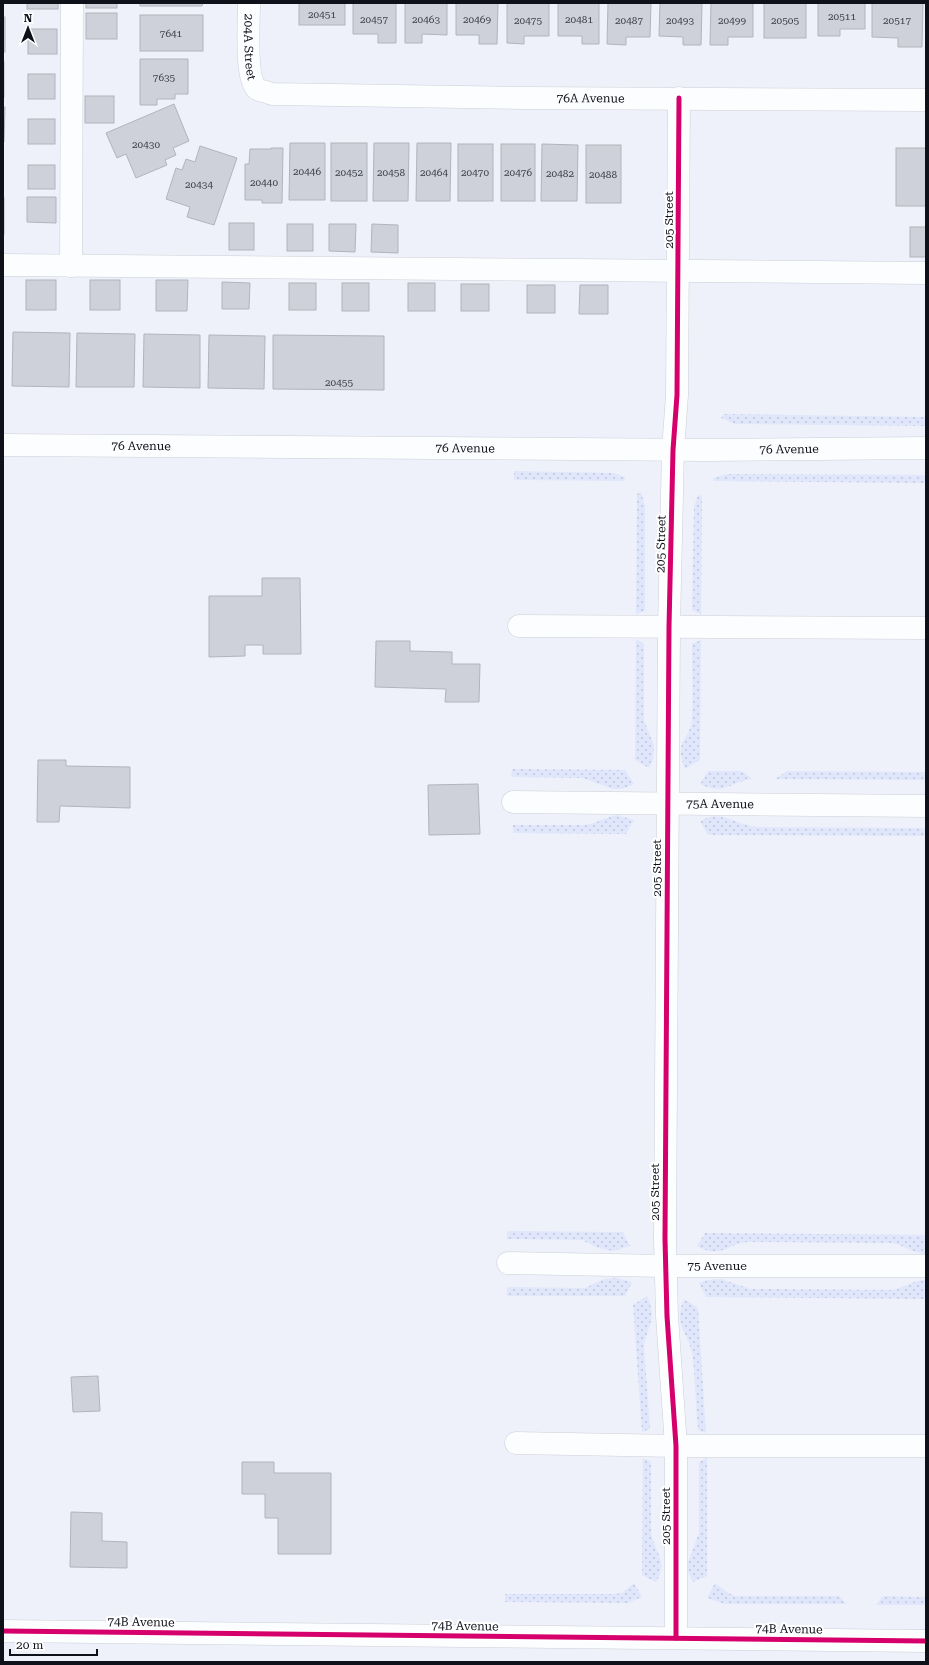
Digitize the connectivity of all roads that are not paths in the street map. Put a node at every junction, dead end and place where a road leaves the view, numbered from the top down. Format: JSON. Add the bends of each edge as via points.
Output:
{"nodes":[{"id":1,"x":72,"y":3,"type":"edge"},
{"id":2,"x":249,"y":3,"type":"edge"},
{"id":3,"x":257,"y":88,"type":"joint"},
{"id":4,"x":679,"y":98,"type":"junction"},
{"id":5,"x":926,"y":100,"type":"edge"},
{"id":6,"x":3,"y":265,"type":"edge"},
{"id":7,"x":71,"y":266,"type":"junction"},
{"id":8,"x":679,"y":271,"type":"junction"},
{"id":9,"x":926,"y":273,"type":"edge"},
{"id":10,"x":3,"y":445,"type":"edge"},
{"id":11,"x":926,"y":448,"type":"edge"},
{"id":12,"x":673,"y":450,"type":"junction"},
{"id":13,"x":519,"y":626,"type":"dead end"},
{"id":14,"x":669,"y":627,"type":"junction"},
{"id":15,"x":926,"y":628,"type":"edge"},
{"id":16,"x":513,"y":802,"type":"dead end"},
{"id":17,"x":668,"y":803,"type":"junction"},
{"id":18,"x":926,"y":806,"type":"edge"},
{"id":19,"x":508,"y":1263,"type":"dead end"},
{"id":20,"x":665,"y":1266,"type":"junction"},
{"id":21,"x":926,"y":1266,"type":"edge"},
{"id":22,"x":516,"y":1443,"type":"dead end"},
{"id":23,"x":676,"y":1446,"type":"junction"},
{"id":24,"x":926,"y":1446,"type":"edge"},
{"id":25,"x":3,"y":1631,"type":"edge"},
{"id":26,"x":676,"y":1638,"type":"junction"},
{"id":27,"x":926,"y":1641,"type":"edge"}],
"edges":[{"from":1,"to":7,"type":"street"},
{"from":2,"to":3,"type":"street","name":"204A Street","via":[[248,53],[251,78]]},
{"from":3,"to":4,"type":"street","name":"76A Avenue","via":[[272,94],[309,95]]},
{"from":4,"to":5,"type":"street","name":"76A Avenue"},
{"from":4,"to":8,"type":"street","name":"205 Street"},
{"from":6,"to":7,"type":"street"},
{"from":7,"to":8,"type":"street"},
{"from":8,"to":9,"type":"street"},
{"from":8,"to":12,"type":"street","name":"205 Street","via":[[677,395]]},
{"from":10,"to":12,"type":"street","name":"76 Avenue"},
{"from":11,"to":12,"type":"street","name":"76 Avenue"},
{"from":12,"to":14,"type":"street","name":"205 Street"},
{"from":13,"to":14,"type":"street"},
{"from":14,"to":15,"type":"street"},
{"from":14,"to":17,"type":"street","name":"205 Street"},
{"from":16,"to":17,"type":"street","name":"75A Avenue"},
{"from":17,"to":18,"type":"street","name":"75A Avenue"},
{"from":17,"to":20,"type":"street","name":"205 Street"},
{"from":19,"to":20,"type":"street","name":"75 Avenue"},
{"from":20,"to":21,"type":"street","name":"75 Avenue"},
{"from":20,"to":23,"type":"street","name":"205 Street"},
{"from":22,"to":23,"type":"street"},
{"from":23,"to":24,"type":"street"},
{"from":23,"to":26,"type":"street","name":"205 Street"},
{"from":25,"to":26,"type":"street","name":"74B Avenue"},
{"from":26,"to":27,"type":"street","name":"74B Avenue"}]}
